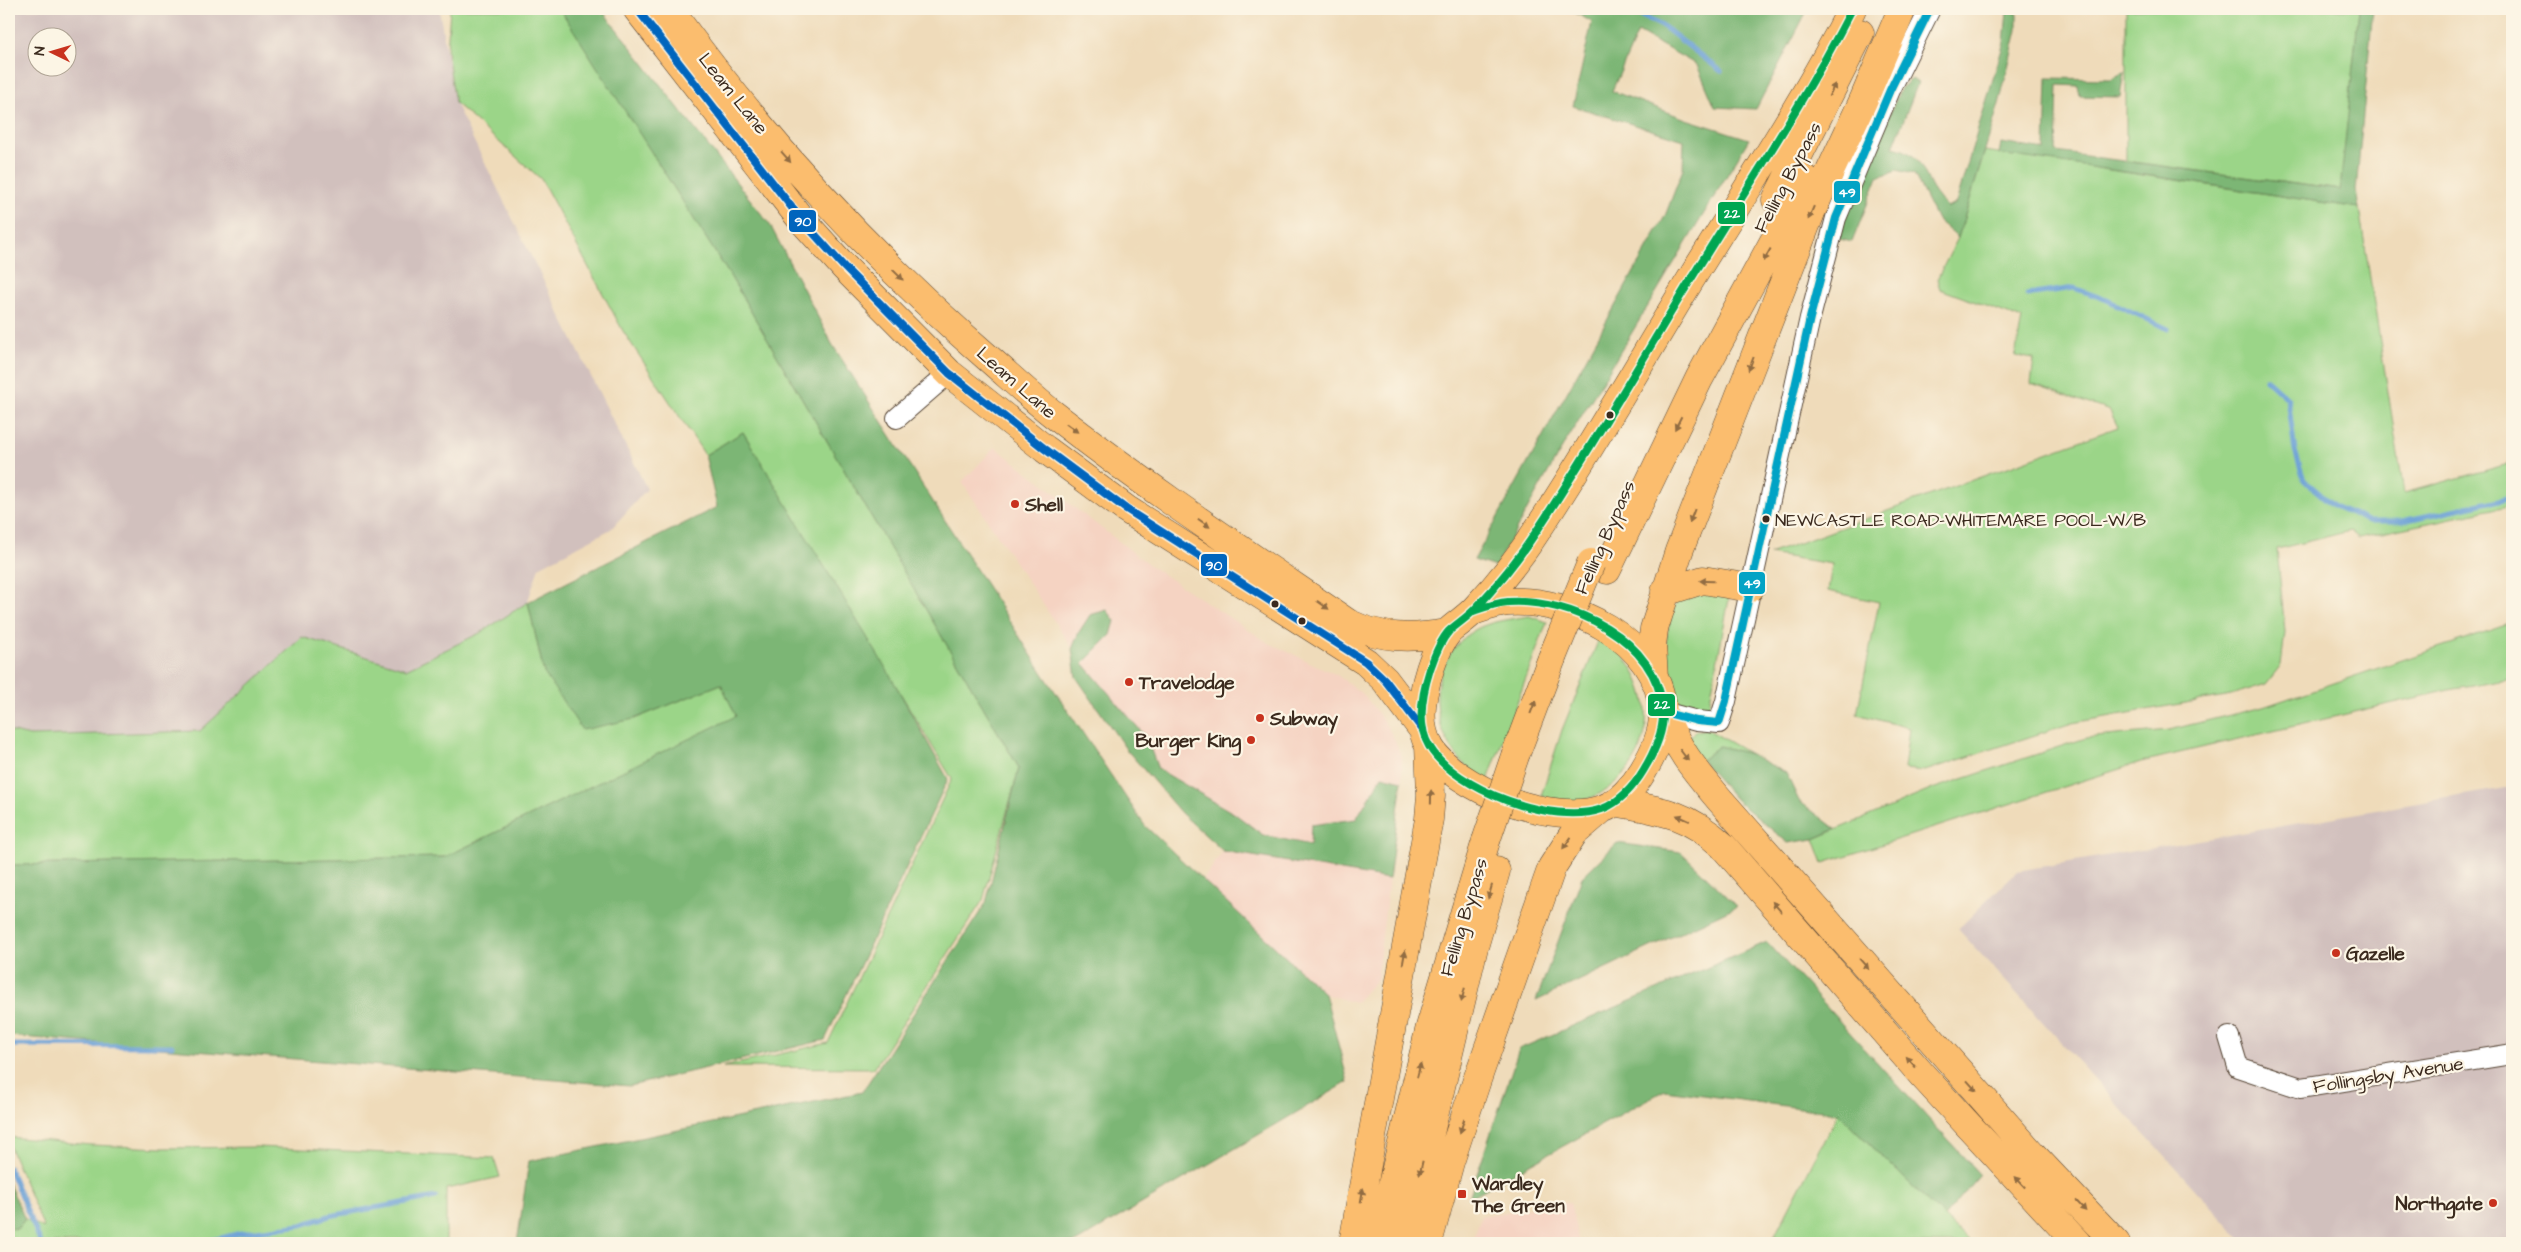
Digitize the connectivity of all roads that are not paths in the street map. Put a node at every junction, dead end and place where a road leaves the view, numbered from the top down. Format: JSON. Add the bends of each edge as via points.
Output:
{"nodes":[{"id":1,"x":637,"y":9,"type":"edge"},
{"id":2,"x":669,"y":9,"type":"edge"},
{"id":3,"x":1852,"y":9,"type":"edge"},
{"id":4,"x":1870,"y":9,"type":"edge"},
{"id":5,"x":1892,"y":9,"type":"edge"},
{"id":6,"x":1902,"y":9,"type":"edge"},
{"id":7,"x":1930,"y":9,"type":"edge"},
{"id":8,"x":949,"y":373,"type":"junction"},
{"id":9,"x":897,"y":418,"type":"dead end"},
{"id":10,"x":1599,"y":567,"type":"junction"},
{"id":11,"x":1750,"y":588,"type":"junction"},
{"id":12,"x":1665,"y":592,"type":"junction"},
{"id":13,"x":1473,"y":611,"type":"junction"},
{"id":14,"x":1447,"y":633,"type":"junction"},
{"id":15,"x":1655,"y":682,"type":"junction"},
{"id":16,"x":1663,"y":712,"type":"junction"},
{"id":17,"x":1426,"y":738,"type":"junction"},
{"id":18,"x":1608,"y":806,"type":"junction"},
{"id":19,"x":1495,"y":843,"type":"junction"},
{"id":20,"x":2229,"y":1037,"type":"dead end"},
{"id":21,"x":2512,"y":1054,"type":"edge"},
{"id":22,"x":1353,"y":1243,"type":"edge"},
{"id":23,"x":1378,"y":1243,"type":"edge"},
{"id":24,"x":1404,"y":1243,"type":"edge"},
{"id":25,"x":1428,"y":1243,"type":"edge"},
{"id":26,"x":2077,"y":1243,"type":"edge"},
{"id":27,"x":2116,"y":1243,"type":"edge"}],
"edges":[{"from":1,"to":8,"type":"highway","name":"Leam Lane","via":[[800,218]]},
{"from":2,"to":14,"type":"highway","name":"Leam Lane","one_way":true,"via":[[709,63],[823,200],[930,307],[1052,414],[1348,623],[1373,633],[1399,638]]},
{"from":3,"to":13,"type":"highway","via":[[1768,158],[1680,297],[1598,436],[1511,568]]},
{"from":10,"to":4,"type":"highway","name":"Felling Bypass","one_way":true,"via":[[1648,441],[1798,157]]},
{"from":5,"to":10,"type":"highway","name":"Felling Bypass","one_way":true,"via":[[1859,81]]},
{"from":6,"to":12,"type":"highway","one_way":true,"via":[[1812,210]]},
{"from":7,"to":11,"type":"street","via":[[1890,90],[1836,218],[1810,318]]},
{"from":8,"to":9,"type":"street"},
{"from":8,"to":17,"type":"highway","name":"Leam Lane","via":[[1126,509],[1366,662],[1385,680]]},
{"from":10,"to":19,"type":"highway","name":"Felling Bypass","bridge":true,"via":[[1560,661]]},
{"from":11,"to":12,"type":"highway","one_way":true,"via":[[1703,580]]},
{"from":11,"to":16,"type":"street","via":[[1719,723]]},
{"from":12,"to":15,"type":"highway","via":[[1654,628],[1652,664]]},
{"from":13,"to":14,"type":"highway"},
{"from":13,"to":15,"type":"highway","via":[[1504,602],[1526,602],[1581,614],[1628,643]]},
{"from":14,"to":17,"type":"highway","via":[[1426,682],[1423,699]]},
{"from":15,"to":16,"type":"highway"},
{"from":16,"to":18,"type":"highway","via":[[1661,732],[1650,758],[1630,789]]},
{"from":16,"to":27,"type":"highway","one_way":true,"via":[[1680,750],[1776,864],[2033,1155]]},
{"from":17,"to":18,"type":"highway","name":"Leam Lane","via":[[1456,775],[1478,788],[1547,811],[1569,813]]},
{"from":22,"to":17,"type":"highway","one_way":true,"via":[[1429,819],[1431,795]]},
{"from":18,"to":25,"type":"highway","one_way":true,"via":[[1574,833],[1558,855],[1477,1080]]},
{"from":26,"to":18,"type":"highway","name":"Leam Lane","one_way":true,"via":[[1923,1076],[1708,832],[1668,812]]},
{"from":23,"to":19,"type":"highway","name":"Felling Bypass","one_way":true,"via":[[1430,1027],[1450,959]]},
{"from":19,"to":24,"type":"highway","name":"Felling Bypass","one_way":true,"via":[[1474,947]]},
{"from":20,"to":21,"type":"street","name":"Follingsby Avenue","via":[[2238,1067],[2301,1088]]}]}
